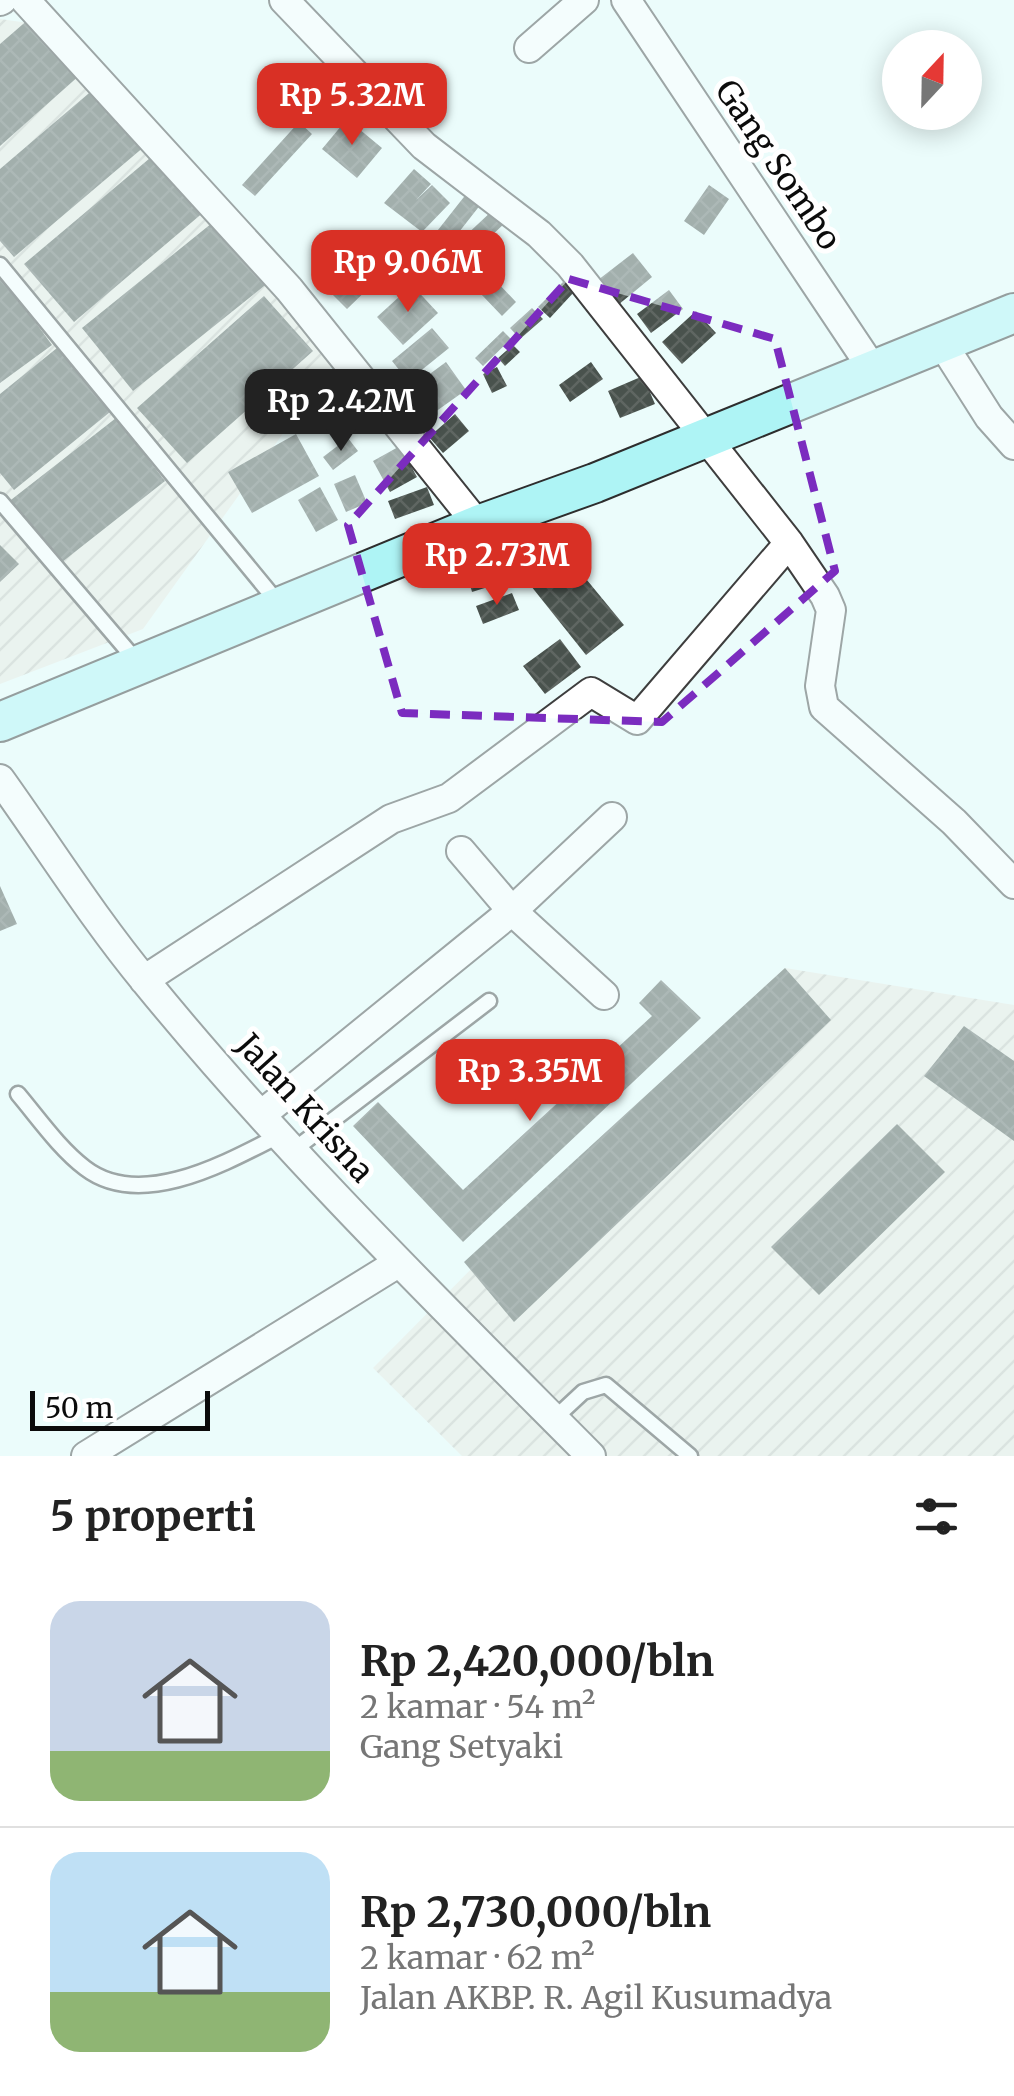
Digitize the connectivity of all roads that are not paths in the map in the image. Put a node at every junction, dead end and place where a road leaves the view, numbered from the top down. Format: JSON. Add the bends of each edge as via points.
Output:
{"nodes":[{"id":1,"x":25,"y":0,"type":"edge"},
{"id":2,"x":284,"y":0,"type":"edge"},
{"id":3,"x":584,"y":0,"type":"edge"},
{"id":4,"x":626,"y":0,"type":"edge"},
{"id":5,"x":528,"y":48,"type":"dead end"},
{"id":6,"x":0,"y":265,"type":"edge"},
{"id":7,"x":1014,"y":314,"type":"edge"},
{"id":8,"x":942,"y":343,"type":"junction"},
{"id":9,"x":872,"y":368,"type":"junction"},
{"id":10,"x":706,"y":436,"type":"junction"},
{"id":11,"x":1014,"y":446,"type":"edge"},
{"id":12,"x":0,"y":501,"type":"edge"},
{"id":13,"x":478,"y":525,"type":"junction"},
{"id":14,"x":789,"y":542,"type":"junction"},
{"id":15,"x":280,"y":606,"type":"junction"},
{"id":16,"x":140,"y":665,"type":"junction"},
{"id":17,"x":0,"y":722,"type":"edge"},
{"id":18,"x":0,"y":779,"type":"edge"},
{"id":19,"x":612,"y":817,"type":"dead end"},
{"id":20,"x":461,"y":851,"type":"dead end"},
{"id":21,"x":1014,"y":884,"type":"edge"},
{"id":22,"x":512,"y":911,"type":"junction"},
{"id":23,"x":144,"y":980,"type":"junction"},
{"id":24,"x":604,"y":996,"type":"dead end"},
{"id":25,"x":489,"y":1001,"type":"dead end"},
{"id":26,"x":18,"y":1094,"type":"dead end"},
{"id":27,"x":279,"y":1133,"type":"junction"},
{"id":28,"x":398,"y":1264,"type":"junction"},
{"id":29,"x":554,"y":1419,"type":"junction"},
{"id":30,"x":86,"y":1456,"type":"edge"},
{"id":31,"x":591,"y":1456,"type":"edge"},
{"id":32,"x":690,"y":1456,"type":"edge"}],
"edges":[{"from":1,"to":13,"type":"street","via":[[301,304]]},
{"from":2,"to":10,"type":"street","via":[[424,146],[550,244]]},
{"from":3,"to":5,"type":"street"},
{"from":4,"to":9,"type":"street","name":"Gang Sombo"},
{"from":6,"to":15,"type":"lane"},
{"from":7,"to":8,"type":"main road"},
{"from":8,"to":9,"type":"main road"},
{"from":8,"to":11,"type":"street"},
{"from":9,"to":10,"type":"main road"},
{"from":10,"to":13,"type":"main road"},
{"from":10,"to":14,"type":"street"},
{"from":12,"to":16,"type":"lane"},
{"from":13,"to":15,"type":"main road"},
{"from":14,"to":21,"type":"street","via":[[831,610],[820,686],[824,707]]},
{"from":14,"to":23,"type":"street","via":[[637,720],[591,692],[449,798],[391,819]]},
{"from":15,"to":16,"type":"main road"},
{"from":16,"to":17,"type":"main road"},
{"from":18,"to":23,"type":"street","name":"Jalan Krisna"},
{"from":19,"to":22,"type":"street"},
{"from":20,"to":22,"type":"street"},
{"from":22,"to":24,"type":"street"},
{"from":22,"to":27,"type":"street"},
{"from":23,"to":27,"type":"street","name":"Jalan Krisna"},
{"from":25,"to":27,"type":"lane"},
{"from":26,"to":27,"type":"lane","via":[[69,1153],[108,1180],[172,1180]]},
{"from":27,"to":28,"type":"street","name":"Jalan Krisna"},
{"from":28,"to":29,"type":"street","name":"Jalan Krisna"},
{"from":28,"to":30,"type":"street"},
{"from":29,"to":31,"type":"street","name":"Jalan Krisna"},
{"from":29,"to":32,"type":"lane","via":[[583,1392],[606,1385]]}]}
